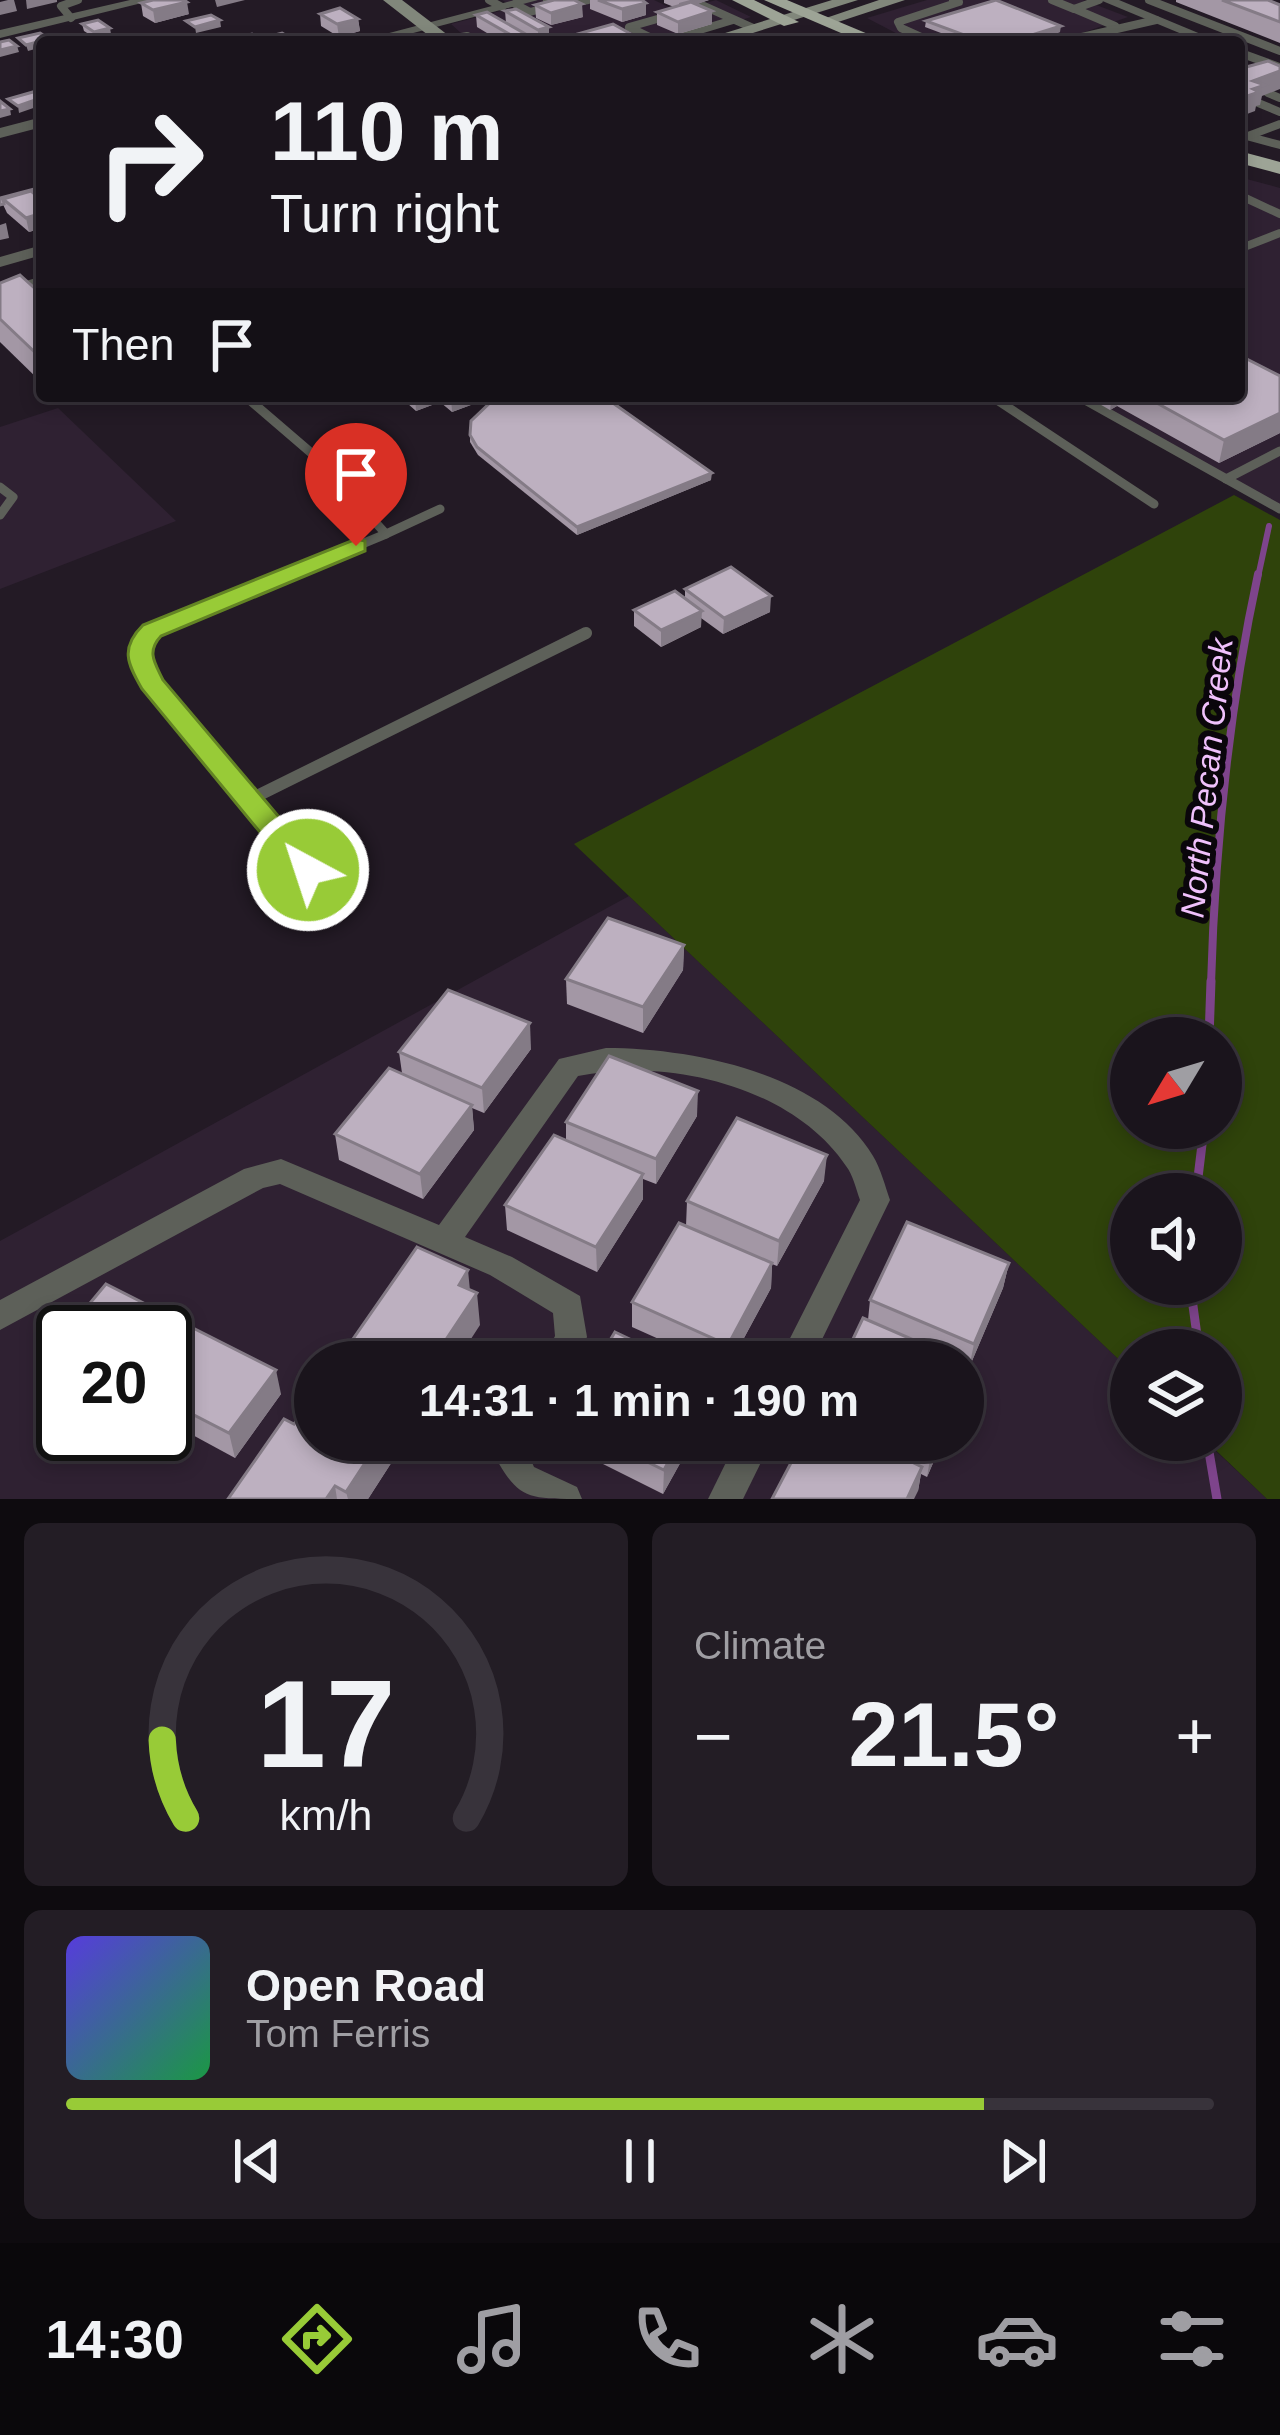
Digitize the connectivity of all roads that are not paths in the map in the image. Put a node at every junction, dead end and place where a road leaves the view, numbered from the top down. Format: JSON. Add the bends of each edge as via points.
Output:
{"nodes":[{"id":1,"x":78,"y":0,"type":"edge"},
{"id":2,"x":392,"y":0,"type":"edge"},
{"id":3,"x":547,"y":0,"type":"edge"},
{"id":4,"x":588,"y":0,"type":"edge"},
{"id":5,"x":740,"y":0,"type":"edge"},
{"id":6,"x":772,"y":0,"type":"edge"},
{"id":7,"x":848,"y":0,"type":"edge"},
{"id":8,"x":897,"y":0,"type":"edge"},
{"id":9,"x":1052,"y":0,"type":"edge"},
{"id":10,"x":1136,"y":0,"type":"edge"},
{"id":11,"x":1149,"y":0,"type":"edge"},
{"id":12,"x":137,"y":1,"type":"edge"},
{"id":13,"x":959,"y":1,"type":"edge"},
{"id":14,"x":1109,"y":2,"type":"edge"},
{"id":15,"x":509,"y":3,"type":"edge"},
{"id":16,"x":556,"y":5,"type":"junction"},
{"id":17,"x":1074,"y":9,"type":"junction"},
{"id":18,"x":71,"y":18,"type":"junction"},
{"id":19,"x":784,"y":19,"type":"junction"},
{"id":20,"x":734,"y":20,"type":"junction"},
{"id":21,"x":1156,"y":20,"type":"junction"},
{"id":22,"x":804,"y":21,"type":"junction"},
{"id":23,"x":824,"y":22,"type":"junction"},
{"id":24,"x":46,"y":23,"type":"junction"},
{"id":25,"x":430,"y":25,"type":"junction"},
{"id":26,"x":1115,"y":26,"type":"junction"},
{"id":27,"x":0,"y":34,"type":"edge"},
{"id":28,"x":755,"y":35,"type":"edge"},
{"id":29,"x":62,"y":36,"type":"edge"},
{"id":30,"x":386,"y":36,"type":"edge"},
{"id":31,"x":449,"y":36,"type":"edge"},
{"id":32,"x":648,"y":36,"type":"edge"},
{"id":33,"x":680,"y":36,"type":"edge"},
{"id":34,"x":829,"y":36,"type":"edge"},
{"id":35,"x":862,"y":36,"type":"edge"},
{"id":36,"x":919,"y":36,"type":"edge"},
{"id":37,"x":1081,"y":36,"type":"edge"},
{"id":38,"x":1200,"y":36,"type":"edge"},
{"id":39,"x":1217,"y":36,"type":"edge"},
{"id":40,"x":1245,"y":48,"type":"edge"},
{"id":41,"x":1245,"y":50,"type":"edge"},
{"id":42,"x":1280,"y":51,"type":"edge"},
{"id":43,"x":1280,"y":68,"type":"edge"},
{"id":44,"x":36,"y":124,"type":"edge"},
{"id":45,"x":1280,"y":124,"type":"edge"},
{"id":46,"x":0,"y":133,"type":"edge"},
{"id":47,"x":1245,"y":135,"type":"edge"},
{"id":48,"x":1245,"y":135,"type":"edge"},
{"id":49,"x":1280,"y":145,"type":"edge"},
{"id":50,"x":1245,"y":159,"type":"edge"},
{"id":51,"x":1280,"y":168,"type":"edge"},
{"id":52,"x":1245,"y":174,"type":"edge"},
{"id":53,"x":1280,"y":183,"type":"edge"},
{"id":54,"x":1245,"y":201,"type":"edge"},
{"id":55,"x":1245,"y":203,"type":"edge"},
{"id":56,"x":1252,"y":208,"type":"dead end"},
{"id":57,"x":1280,"y":214,"type":"edge"},
{"id":58,"x":1280,"y":233,"type":"edge"},
{"id":59,"x":1245,"y":247,"type":"edge"},
{"id":60,"x":36,"y":252,"type":"edge"},
{"id":61,"x":0,"y":262,"type":"edge"},
{"id":62,"x":36,"y":283,"type":"edge"},
{"id":63,"x":0,"y":293,"type":"edge"},
{"id":64,"x":252,"y":402,"type":"edge"},
{"id":65,"x":1000,"y":402,"type":"edge"},
{"id":66,"x":1089,"y":402,"type":"edge"},
{"id":67,"x":1280,"y":451,"type":"edge"},
{"id":68,"x":1226,"y":479,"type":"junction"},
{"id":69,"x":0,"y":487,"type":"edge"},
{"id":70,"x":1154,"y":504,"type":"dead end"},
{"id":71,"x":440,"y":509,"type":"dead end"},
{"id":72,"x":1280,"y":509,"type":"edge"},
{"id":73,"x":0,"y":515,"type":"edge"},
{"id":74,"x":386,"y":534,"type":"junction"},
{"id":75,"x":586,"y":633,"type":"dead end"},
{"id":76,"x":249,"y":800,"type":"junction"},
{"id":77,"x":308,"y":870,"type":"dead end"},
{"id":78,"x":445,"y":1241,"type":"junction"},
{"id":79,"x":0,"y":1316,"type":"edge"},
{"id":80,"x":569,"y":1341,"type":"edge"},
{"id":81,"x":804,"y":1341,"type":"edge"},
{"id":82,"x":514,"y":1461,"type":"edge"},
{"id":83,"x":744,"y":1461,"type":"edge"},
{"id":84,"x":565,"y":1499,"type":"edge"},
{"id":85,"x":725,"y":1499,"type":"edge"}],
"edges":[{"from":1,"to":18,"type":"lane","via":[[61,6]]},
{"from":2,"to":25,"type":"street"},
{"from":3,"to":16,"type":"lane"},
{"from":4,"to":16,"type":"lane"},
{"from":5,"to":19,"type":"main road"},
{"from":6,"to":22,"type":"main road"},
{"from":7,"to":22,"type":"street"},
{"from":8,"to":23,"type":"street"},
{"from":9,"to":17,"type":"lane"},
{"from":10,"to":14,"type":"lane"},
{"from":11,"to":39,"type":"lane"},
{"from":12,"to":18,"type":"street"},
{"from":13,"to":36,"type":"lane","via":[[898,22]]},
{"from":14,"to":17,"type":"lane"},
{"from":14,"to":21,"type":"street"},
{"from":15,"to":16,"type":"lane","via":[[530,12]]},
{"from":15,"to":25,"type":"street"},
{"from":17,"to":26,"type":"lane"},
{"from":18,"to":24,"type":"street"},
{"from":19,"to":22,"type":"main road"},
{"from":19,"to":28,"type":"street"},
{"from":20,"to":28,"type":"lane"},
{"from":20,"to":32,"type":"lane","via":[[704,6],[629,27]]},
{"from":20,"to":33,"type":"lane"},
{"from":21,"to":26,"type":"lane"},
{"from":21,"to":38,"type":"street"},
{"from":22,"to":23,"type":"street"},
{"from":22,"to":28,"type":"street"},
{"from":22,"to":34,"type":"main road"},
{"from":23,"to":35,"type":"main road"},
{"from":24,"to":27,"type":"street"},
{"from":24,"to":29,"type":"street"},
{"from":25,"to":30,"type":"street"},
{"from":25,"to":31,"type":"street"},
{"from":26,"to":37,"type":"lane"},
{"from":40,"to":42,"type":"lane"},
{"from":41,"to":43,"type":"street"},
{"from":44,"to":46,"type":"street"},
{"from":45,"to":47,"type":"lane"},
{"from":48,"to":49,"type":"lane"},
{"from":50,"to":51,"type":"main road"},
{"from":52,"to":53,"type":"main road"},
{"from":54,"to":57,"type":"lane"},
{"from":55,"to":56,"type":"lane"},
{"from":58,"to":59,"type":"lane"},
{"from":60,"to":61,"type":"street"},
{"from":62,"to":63,"type":"lane"},
{"from":64,"to":74,"type":"lane"},
{"from":65,"to":70,"type":"lane"},
{"from":66,"to":68,"type":"lane"},
{"from":67,"to":68,"type":"lane"},
{"from":68,"to":72,"type":"lane"},
{"from":69,"to":73,"type":"lane","via":[[13,496]]},
{"from":71,"to":74,"type":"lane"},
{"from":74,"to":76,"type":"lane","via":[[152,631],[140,643],[152,683]]},
{"from":75,"to":76,"type":"lane"},
{"from":76,"to":77,"type":"lane"},
{"from":78,"to":79,"type":"street","via":[[281,1171]]},
{"from":78,"to":80,"type":"street","via":[[569,1306]]},
{"from":78,"to":81,"type":"street","via":[[569,1066],[597,1056],[742,1075],[829,1127],[872,1177],[875,1200]]},
{"from":82,"to":84,"type":"street","via":[[522,1478]]},
{"from":83,"to":85,"type":"street"}]}
